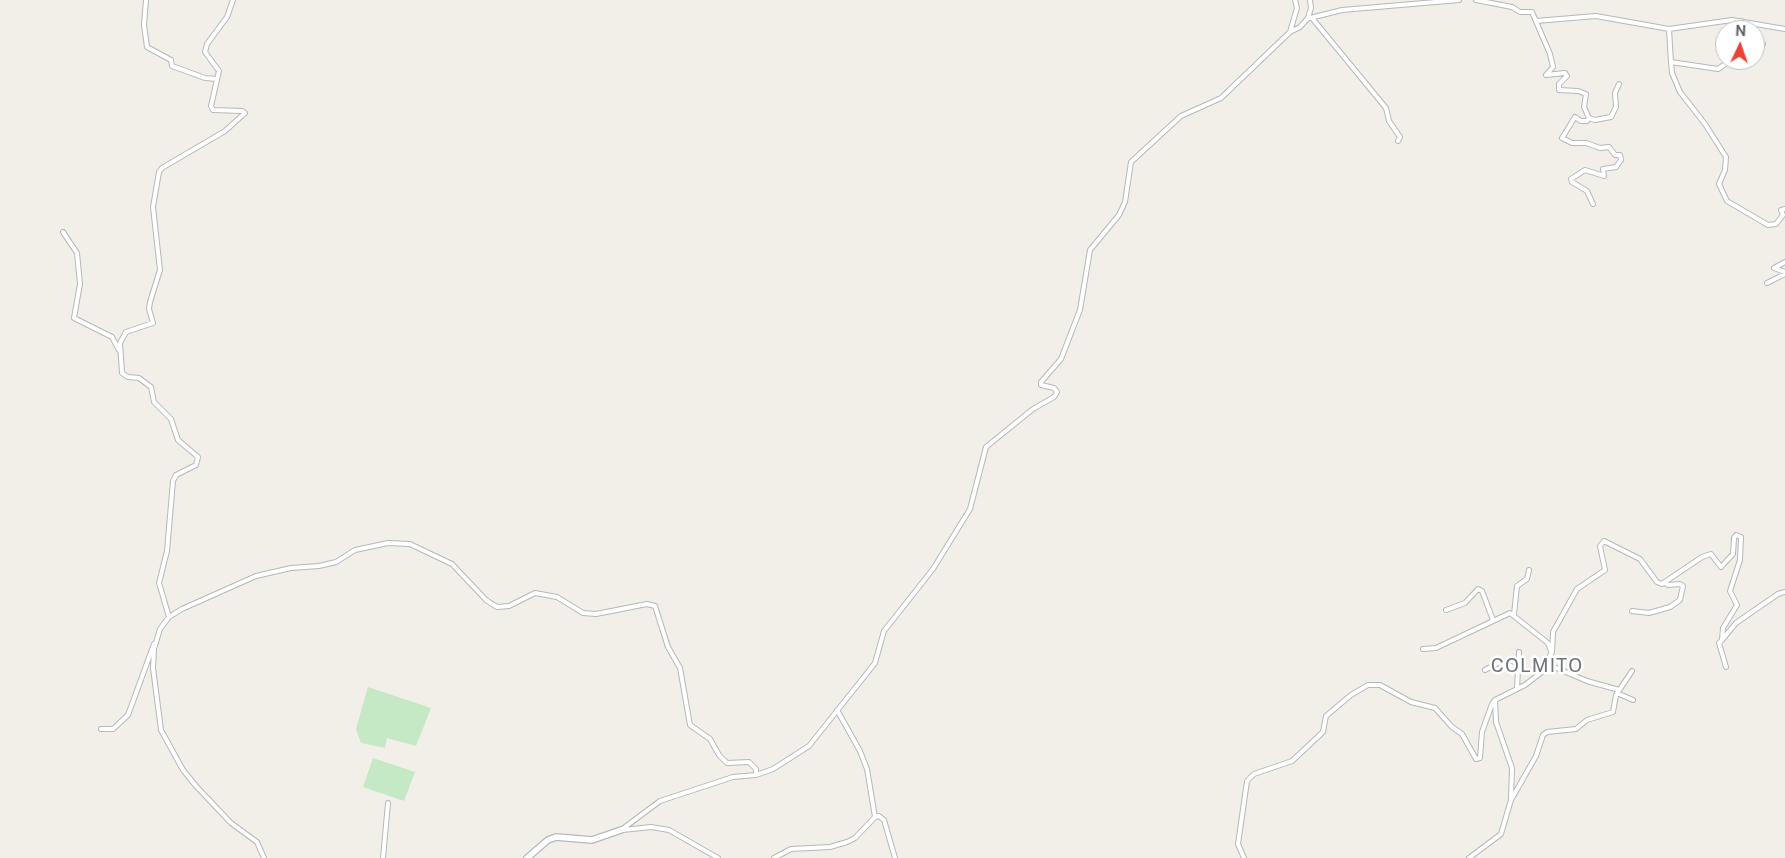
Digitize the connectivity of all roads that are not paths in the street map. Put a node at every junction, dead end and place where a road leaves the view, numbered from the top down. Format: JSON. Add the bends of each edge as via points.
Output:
{"nodes":[{"id":1,"x":146,"y":0,"type":"edge"},
{"id":2,"x":233,"y":0,"type":"edge"},
{"id":3,"x":1295,"y":0,"type":"edge"},
{"id":4,"x":1310,"y":0,"type":"edge"},
{"id":5,"x":1459,"y":0,"type":"edge"},
{"id":6,"x":1476,"y":0,"type":"edge"},
{"id":7,"x":1310,"y":18,"type":"junction"},
{"id":8,"x":1536,"y":21,"type":"junction"},
{"id":9,"x":1715,"y":24,"type":"edge"},
{"id":10,"x":1765,"y":25,"type":"edge"},
{"id":11,"x":1785,"y":28,"type":"edge"},
{"id":12,"x":1669,"y":29,"type":"junction"},
{"id":13,"x":1290,"y":32,"type":"junction"},
{"id":14,"x":1671,"y":62,"type":"junction"},
{"id":15,"x":1715,"y":69,"type":"edge"},
{"id":16,"x":217,"y":79,"type":"junction"},
{"id":17,"x":1619,"y":84,"type":"dead end"},
{"id":18,"x":1589,"y":118,"type":"junction"},
{"id":19,"x":1398,"y":141,"type":"dead end"},
{"id":20,"x":1594,"y":204,"type":"dead end"},
{"id":21,"x":1785,"y":209,"type":"edge"},
{"id":22,"x":63,"y":232,"type":"dead end"},
{"id":23,"x":1785,"y":262,"type":"edge"},
{"id":24,"x":1785,"y":273,"type":"edge"},
{"id":25,"x":1767,"y":283,"type":"dead end"},
{"id":26,"x":120,"y":355,"type":"junction"},
{"id":27,"x":1529,"y":570,"type":"dead end"},
{"id":28,"x":1665,"y":583,"type":"junction"},
{"id":29,"x":1785,"y":592,"type":"edge"},
{"id":30,"x":1446,"y":610,"type":"dead end"},
{"id":31,"x":1632,"y":611,"type":"dead end"},
{"id":32,"x":1514,"y":614,"type":"junction"},
{"id":33,"x":169,"y":617,"type":"junction"},
{"id":34,"x":1492,"y":620,"type":"junction"},
{"id":35,"x":160,"y":629,"type":"junction"},
{"id":36,"x":1722,"y":640,"type":"junction"},
{"id":37,"x":1423,"y":649,"type":"dead end"},
{"id":38,"x":1519,"y":652,"type":"dead end"},
{"id":39,"x":1552,"y":652,"type":"junction"},
{"id":40,"x":1548,"y":664,"type":"junction"},
{"id":41,"x":1726,"y":667,"type":"dead end"},
{"id":42,"x":1486,"y":670,"type":"dead end"},
{"id":43,"x":1518,"y":670,"type":"junction"},
{"id":44,"x":1632,"y":671,"type":"dead end"},
{"id":45,"x":1517,"y":689,"type":"junction"},
{"id":46,"x":1618,"y":692,"type":"junction"},
{"id":47,"x":1495,"y":700,"type":"junction"},
{"id":48,"x":1633,"y":700,"type":"dead end"},
{"id":49,"x":837,"y":710,"type":"junction"},
{"id":50,"x":101,"y":729,"type":"dead end"},
{"id":51,"x":756,"y":774,"type":"junction"},
{"id":52,"x":1511,"y":800,"type":"junction"},
{"id":53,"x":388,"y":803,"type":"dead end"},
{"id":54,"x":875,"y":817,"type":"junction"},
{"id":55,"x":621,"y":830,"type":"junction"},
{"id":56,"x":264,"y":858,"type":"edge"},
{"id":57,"x":383,"y":858,"type":"edge"},
{"id":58,"x":527,"y":858,"type":"edge"},
{"id":59,"x":718,"y":858,"type":"edge"},
{"id":60,"x":774,"y":858,"type":"edge"},
{"id":61,"x":895,"y":858,"type":"edge"},
{"id":62,"x":1244,"y":858,"type":"edge"},
{"id":63,"x":1469,"y":858,"type":"edge"}],
"edges":[{"from":1,"to":16,"type":"street","via":[[144,25],[147,47],[171,60],[172,66]]},
{"from":2,"to":16,"type":"street","via":[[226,17],[205,48],[207,57],[218,68]]},
{"from":3,"to":13,"type":"street","via":[[1297,8]]},
{"from":4,"to":7,"type":"street"},
{"from":5,"to":7,"type":"street","via":[[1342,10]]},
{"from":6,"to":8,"type":"street","via":[[1512,7],[1520,12],[1532,12]]},
{"from":7,"to":13,"type":"street"},
{"from":7,"to":19,"type":"street","via":[[1386,108],[1389,121],[1400,137]]},
{"from":8,"to":12,"type":"street","via":[[1596,16]]},
{"from":8,"to":18,"type":"street","via":[[1553,67],[1546,75],[1565,73],[1567,76],[1559,90],[1586,94],[1584,107]]},
{"from":9,"to":12,"type":"street"},
{"from":10,"to":11,"type":"street"},
{"from":12,"to":14,"type":"street"},
{"from":13,"to":49,"type":"street","via":[[1221,98],[1181,116],[1132,162],[1125,202],[1119,215],[1090,250],[1080,310],[1062,359],[1041,382],[1041,385],[1057,392],[986,447],[970,509],[934,569],[884,631],[875,663]]},
{"from":14,"to":15,"type":"street"},
{"from":14,"to":21,"type":"street","via":[[1680,92],[1726,157],[1719,184],[1727,201],[1768,225],[1776,224],[1782,215],[1781,210]]},
{"from":16,"to":26,"type":"street","via":[[213,110],[245,113],[225,130],[159,172],[153,207],[160,270],[150,302],[153,322],[126,332],[120,343]]},
{"from":17,"to":18,"type":"street","via":[[1615,93],[1617,104],[1611,117]]},
{"from":18,"to":20,"type":"street","via":[[1587,122],[1575,117],[1562,138],[1572,143],[1609,147],[1621,160],[1616,167],[1603,168],[1604,176],[1585,170],[1571,179],[1587,191]]},
{"from":22,"to":26,"type":"street","via":[[77,253],[80,284],[74,318],[112,337]]},
{"from":23,"to":24,"type":"street","via":[[1774,268]]},
{"from":24,"to":25,"type":"street"},
{"from":26,"to":33,"type":"street","via":[[122,373],[151,386],[154,402],[171,419],[178,440],[198,457],[196,465],[176,475],[173,481],[167,551],[159,583]]},
{"from":27,"to":32,"type":"street","via":[[1527,579],[1517,586]]},
{"from":28,"to":31,"type":"street","via":[[1683,586],[1680,600],[1649,613]]},
{"from":28,"to":36,"type":"street","via":[[1711,554],[1721,567],[1733,554],[1734,538],[1741,536],[1740,560],[1730,591],[1737,605],[1723,628]]},
{"from":28,"to":39,"type":"street","via":[[1657,582],[1640,559],[1602,542],[1605,570],[1577,589],[1553,632]]},
{"from":29,"to":36,"type":"street","via":[[1736,623]]},
{"from":30,"to":34,"type":"street","via":[[1465,603],[1478,589],[1482,591]]},
{"from":32,"to":34,"type":"street"},
{"from":32,"to":39,"type":"street","via":[[1548,642]]},
{"from":33,"to":35,"type":"street"},
{"from":33,"to":51,"type":"street","via":[[202,599],[271,571],[319,566],[336,562],[355,550],[388,544],[410,544],[452,564],[473,588],[497,607],[509,606],[535,593],[557,597],[583,613],[596,614],[648,604],[655,606],[668,647],[680,668],[690,725],[710,739],[727,763],[749,762],[756,769]]},
{"from":34,"to":37,"type":"street","via":[[1436,648]]},
{"from":35,"to":50,"type":"street","via":[[128,715],[113,729]]},
{"from":35,"to":56,"type":"street","via":[[153,668],[161,730],[183,770],[231,823],[257,842]]},
{"from":36,"to":41,"type":"street","via":[[1719,643]]},
{"from":38,"to":43,"type":"street"},
{"from":39,"to":40,"type":"street"},
{"from":40,"to":45,"type":"street"},
{"from":40,"to":46,"type":"street"},
{"from":42,"to":43,"type":"street","via":[[1502,661]]},
{"from":43,"to":45,"type":"street"},
{"from":44,"to":46,"type":"street"},
{"from":45,"to":47,"type":"street"},
{"from":46,"to":48,"type":"street"},
{"from":46,"to":52,"type":"street","via":[[1613,712],[1587,720],[1576,729],[1543,735],[1536,756]]},
{"from":47,"to":52,"type":"street","via":[[1496,722],[1512,768]]},
{"from":47,"to":62,"type":"street","via":[[1482,732],[1482,753],[1476,759],[1462,734],[1435,708],[1411,702],[1380,685],[1368,685],[1351,695],[1326,716],[1323,732],[1292,761],[1254,774],[1247,782],[1238,844]]},
{"from":49,"to":51,"type":"street","via":[[809,746],[773,769]]},
{"from":49,"to":54,"type":"street","via":[[867,769]]},
{"from":51,"to":55,"type":"street","via":[[733,777],[660,801]]},
{"from":52,"to":63,"type":"street","via":[[1501,834]]},
{"from":53,"to":57,"type":"street"},
{"from":54,"to":60,"type":"street","via":[[847,842],[791,849]]},
{"from":54,"to":61,"type":"street","via":[[884,820]]},
{"from":55,"to":58,"type":"street","via":[[592,840],[556,837]]},
{"from":55,"to":59,"type":"street","via":[[661,828],[705,848]]}]}
